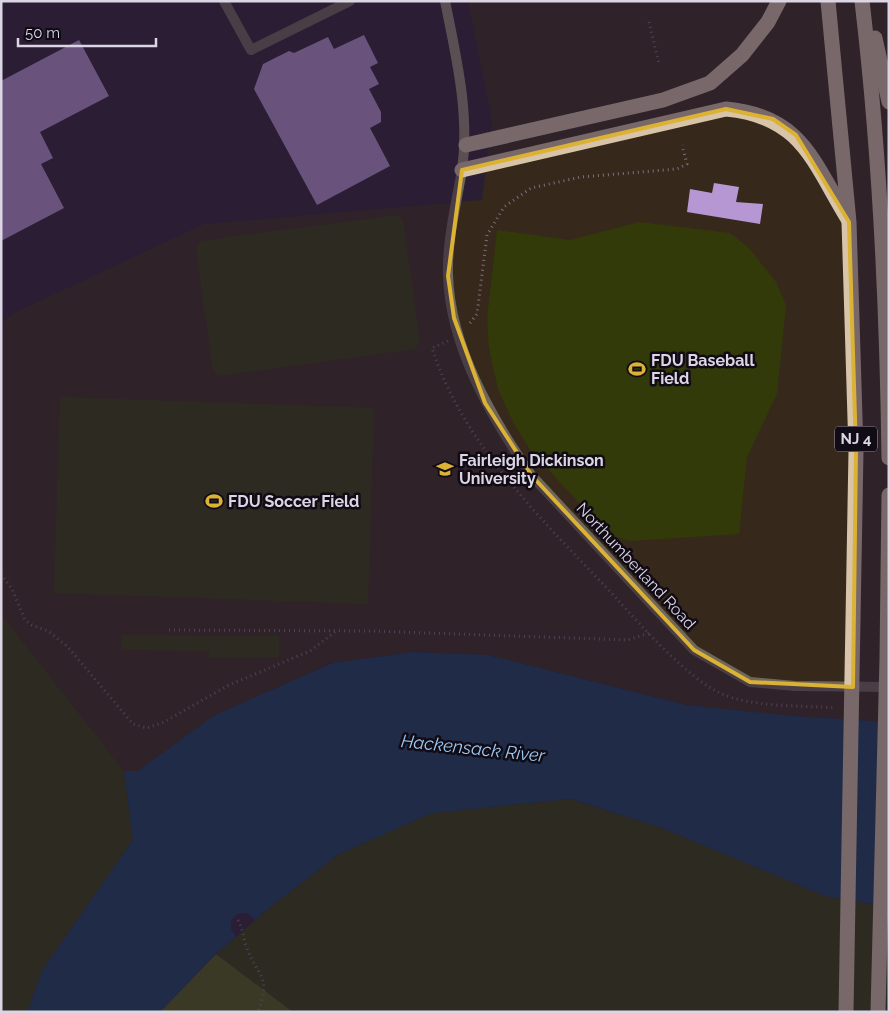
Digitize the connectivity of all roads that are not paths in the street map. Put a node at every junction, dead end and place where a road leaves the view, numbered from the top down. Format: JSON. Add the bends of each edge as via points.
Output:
{"nodes":[{"id":1,"x":224,"y":1,"type":"edge"},
{"id":2,"x":350,"y":1,"type":"edge"},
{"id":3,"x":445,"y":1,"type":"edge"},
{"id":4,"x":779,"y":1,"type":"edge"},
{"id":5,"x":828,"y":1,"type":"edge"},
{"id":6,"x":862,"y":1,"type":"edge"},
{"id":7,"x":866,"y":1,"type":"edge"},
{"id":8,"x":889,"y":102,"type":"edge"},
{"id":9,"x":466,"y":145,"type":"junction"},
{"id":10,"x":462,"y":170,"type":"junction"},
{"id":11,"x":849,"y":222,"type":"junction"},
{"id":12,"x":889,"y":458,"type":"edge"},
{"id":13,"x":889,"y":495,"type":"edge"},
{"id":14,"x":888,"y":654,"type":"edge"},
{"id":15,"x":889,"y":687,"type":"edge"},
{"id":16,"x":846,"y":1012,"type":"edge"},
{"id":17,"x":878,"y":1012,"type":"edge"}],
"edges":[{"from":1,"to":2,"type":"street","via":[[251,50]]},
{"from":3,"to":9,"type":"main road","name":"Northumberland Road","via":[[458,66]]},
{"from":4,"to":9,"type":"highway","via":[[768,22],[742,55],[710,83],[663,100]]},
{"from":5,"to":11,"type":"highway","number":"NJ 4"},
{"from":6,"to":12,"type":"highway","number":"NJ 4","via":[[880,204]]},
{"from":7,"to":8,"type":"highway"},
{"from":9,"to":10,"type":"main road","name":"Northumberland Road"},
{"from":10,"to":11,"type":"highway","via":[[720,110],[749,111],[773,119],[796,135]]},
{"from":10,"to":15,"type":"street","name":"Northumberland Road","via":[[450,240],[448,276],[454,318],[485,403],[532,476],[694,650],[750,682]]},
{"from":11,"to":16,"type":"highway","number":"NJ 4","via":[[856,450]]},
{"from":13,"to":14,"type":"highway"},
{"from":14,"to":17,"type":"highway"}]}
